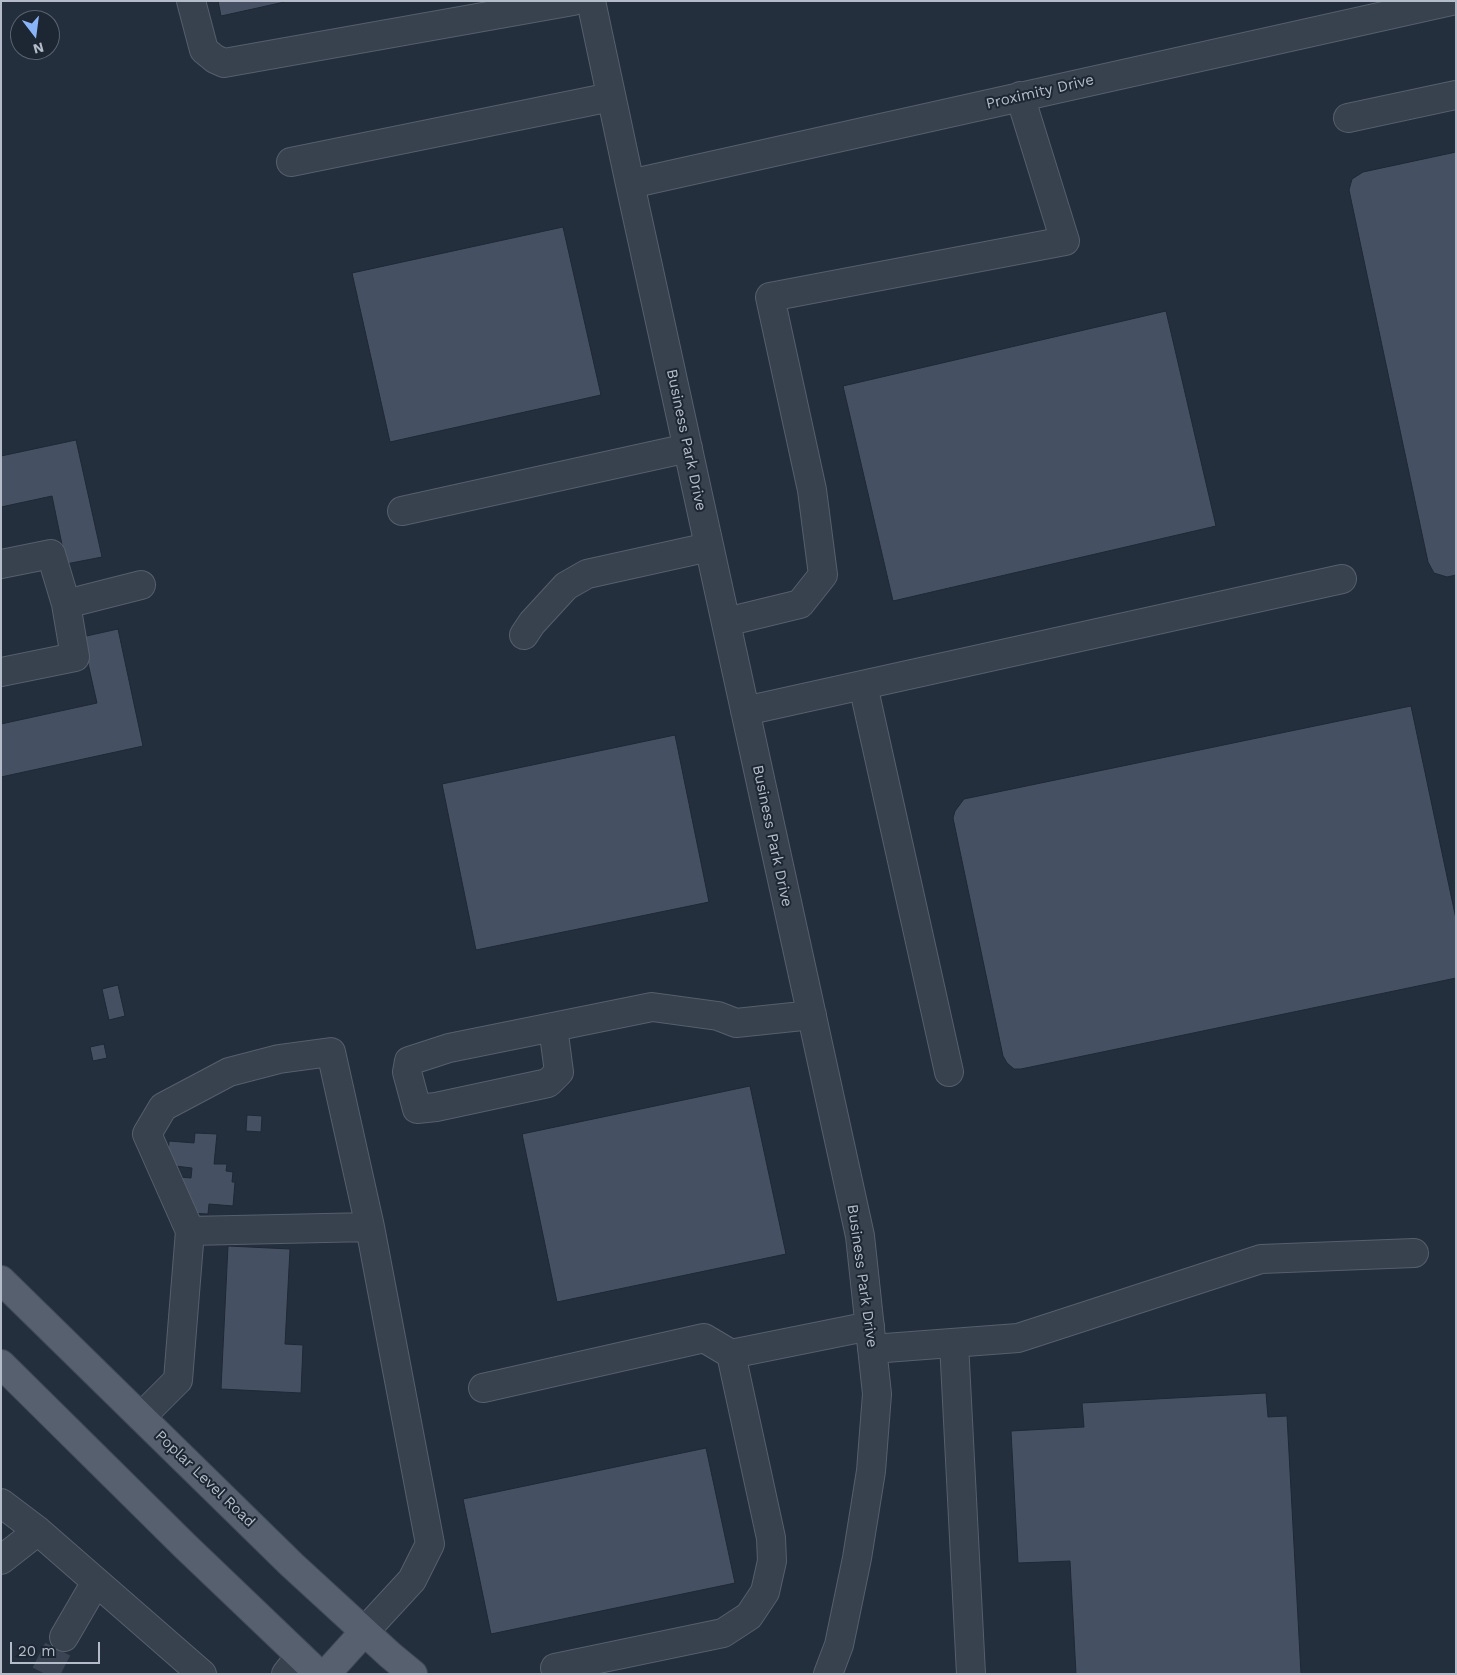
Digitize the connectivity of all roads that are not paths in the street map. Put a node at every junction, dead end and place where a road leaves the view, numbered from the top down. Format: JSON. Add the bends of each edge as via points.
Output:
{"nodes":[{"id":1,"x":191,"y":1,"type":"edge"},
{"id":2,"x":573,"y":1,"type":"edge"},
{"id":3,"x":591,"y":1,"type":"edge"},
{"id":4,"x":1451,"y":1,"type":"edge"},
{"id":5,"x":1456,"y":94,"type":"edge"},
{"id":6,"x":1020,"y":96,"type":"junction"},
{"id":7,"x":611,"y":97,"type":"junction"},
{"id":8,"x":1348,"y":118,"type":"dead end"},
{"id":9,"x":291,"y":162,"type":"dead end"},
{"id":10,"x":630,"y":184,"type":"junction"},
{"id":11,"x":688,"y":448,"type":"junction"},
{"id":12,"x":402,"y":511,"type":"dead end"},
{"id":13,"x":709,"y":547,"type":"junction"},
{"id":14,"x":1,"y":564,"type":"edge"},
{"id":15,"x":1342,"y":579,"type":"dead end"},
{"id":16,"x":141,"y":585,"type":"dead end"},
{"id":17,"x":66,"y":604,"type":"junction"},
{"id":18,"x":726,"y":622,"type":"junction"},
{"id":19,"x":524,"y":636,"type":"dead end"},
{"id":20,"x":1,"y":672,"type":"edge"},
{"id":21,"x":864,"y":685,"type":"junction"},
{"id":22,"x":745,"y":711,"type":"junction"},
{"id":23,"x":812,"y":1014,"type":"junction"},
{"id":24,"x":553,"y":1027,"type":"junction"},
{"id":25,"x":948,"y":1072,"type":"dead end"},
{"id":26,"x":370,"y":1226,"type":"junction"},
{"id":27,"x":190,"y":1231,"type":"junction"},
{"id":28,"x":1414,"y":1253,"type":"dead end"},
{"id":29,"x":1,"y":1280,"type":"edge"},
{"id":30,"x":871,"y":1337,"type":"junction"},
{"id":31,"x":954,"y":1343,"type":"junction"},
{"id":32,"x":731,"y":1354,"type":"junction"},
{"id":33,"x":1,"y":1364,"type":"edge"},
{"id":34,"x":483,"y":1388,"type":"dead end"},
{"id":35,"x":141,"y":1417,"type":"junction"},
{"id":36,"x":1,"y":1502,"type":"edge"},
{"id":37,"x":38,"y":1531,"type":"junction"},
{"id":38,"x":1,"y":1560,"type":"edge"},
{"id":39,"x":96,"y":1582,"type":"junction"},
{"id":40,"x":364,"y":1632,"type":"junction"},
{"id":41,"x":64,"y":1636,"type":"tunnel mouth"},
{"id":42,"x":302,"y":1668,"type":"edge"},
{"id":43,"x":555,"y":1668,"type":"dead end"},
{"id":44,"x":202,"y":1674,"type":"edge"},
{"id":45,"x":326,"y":1674,"type":"edge"},
{"id":46,"x":413,"y":1674,"type":"edge"},
{"id":47,"x":828,"y":1674,"type":"edge"},
{"id":48,"x":971,"y":1674,"type":"edge"}],
"edges":[{"from":1,"to":2,"type":"street","via":[[204,50],[214,59],[224,62]]},
{"from":3,"to":7,"type":"street","name":"Business Park Drive"},
{"from":4,"to":6,"type":"street","name":"Proximity Drive"},
{"from":5,"to":8,"type":"street"},
{"from":6,"to":10,"type":"street","name":"Proximity Drive"},
{"from":6,"to":18,"type":"street","via":[[1064,241],[770,297],[812,490],[823,575],[800,604]]},
{"from":7,"to":9,"type":"street"},
{"from":7,"to":10,"type":"street","name":"Business Park Drive"},
{"from":10,"to":11,"type":"street","name":"Business Park Drive"},
{"from":11,"to":12,"type":"street"},
{"from":11,"to":13,"type":"street","name":"Business Park Drive"},
{"from":13,"to":18,"type":"street","name":"Business Park Drive"},
{"from":13,"to":19,"type":"street","via":[[587,574],[566,586]]},
{"from":14,"to":17,"type":"street","via":[[51,554]]},
{"from":15,"to":21,"type":"street"},
{"from":16,"to":17,"type":"street"},
{"from":17,"to":20,"type":"street","via":[[75,657]]},
{"from":18,"to":22,"type":"street","name":"Business Park Drive"},
{"from":21,"to":22,"type":"street"},
{"from":21,"to":25,"type":"street"},
{"from":22,"to":23,"type":"street","name":"Business Park Drive"},
{"from":23,"to":24,"type":"street","via":[[736,1023],[718,1016],[652,1007]]},
{"from":23,"to":30,"type":"street","name":"Business Park Drive","via":[[860,1236]]},
{"from":24,"to":24,"type":"street","via":[[449,1048],[409,1061],[408,1072],[417,1109],[548,1083],[559,1072]]},
{"from":26,"to":27,"type":"street"},
{"from":26,"to":27,"type":"street","via":[[331,1052],[279,1059],[229,1072],[163,1107],[146,1134]]},
{"from":26,"to":40,"type":"street","via":[[430,1544],[412,1580]]},
{"from":27,"to":35,"type":"street","via":[[178,1380]]},
{"from":28,"to":31,"type":"street","via":[[1261,1259],[1018,1338]]},
{"from":29,"to":35,"type":"main road","name":"Poplar Level Road"},
{"from":30,"to":31,"type":"street"},
{"from":30,"to":32,"type":"street"},
{"from":30,"to":47,"type":"street","name":"Business Park Drive","via":[[877,1394],[871,1471],[839,1645]]},
{"from":31,"to":48,"type":"street"},
{"from":32,"to":34,"type":"street","via":[[704,1338]]},
{"from":32,"to":43,"type":"street","via":[[770,1538],[772,1561],[765,1592],[749,1616],[723,1633]]},
{"from":33,"to":42,"type":"main road","via":[[185,1546]]},
{"from":35,"to":40,"type":"main road","name":"Poplar Level Road"},
{"from":36,"to":37,"type":"street"},
{"from":37,"to":38,"type":"street"},
{"from":37,"to":39,"type":"street"},
{"from":39,"to":41,"type":"street"},
{"from":39,"to":44,"type":"street"},
{"from":40,"to":45,"type":"main road"},
{"from":40,"to":46,"type":"main road","name":"Poplar Level Road"}]}
